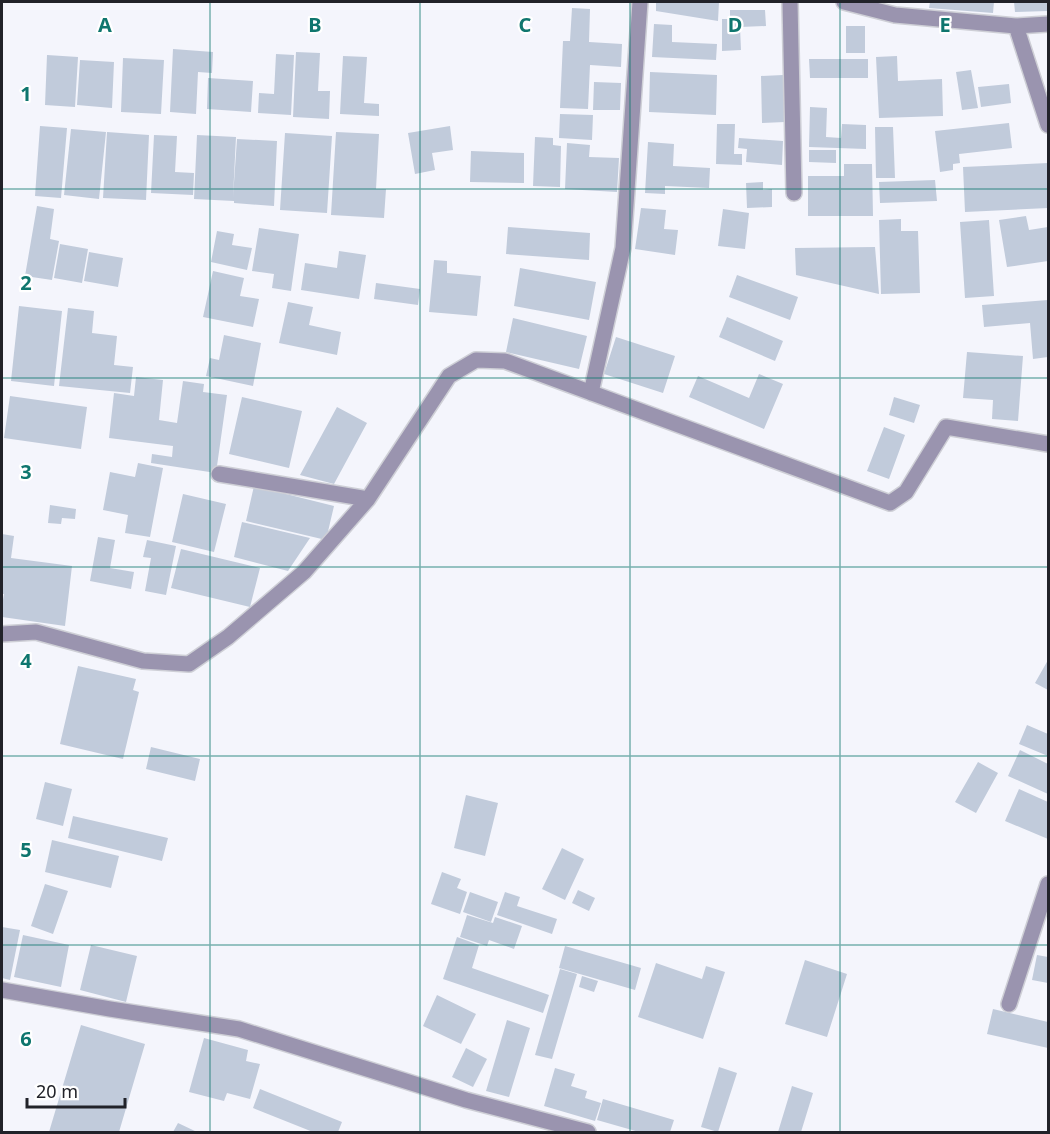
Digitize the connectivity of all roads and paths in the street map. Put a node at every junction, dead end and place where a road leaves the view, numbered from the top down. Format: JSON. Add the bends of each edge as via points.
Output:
{"nodes":[{"id":1,"x":640,"y":2,"type":"edge"},
{"id":2,"x":790,"y":2,"type":"edge"},
{"id":3,"x":844,"y":2,"type":"edge"},
{"id":4,"x":1048,"y":24,"type":"edge"},
{"id":5,"x":1016,"y":26,"type":"junction"},
{"id":6,"x":1048,"y":125,"type":"edge"},
{"id":7,"x":794,"y":193,"type":"dead end"},
{"id":8,"x":591,"y":393,"type":"junction"},
{"id":9,"x":1048,"y":444,"type":"edge"},
{"id":10,"x":219,"y":474,"type":"dead end"},
{"id":11,"x":368,"y":499,"type":"junction"},
{"id":12,"x":2,"y":634,"type":"edge"},
{"id":13,"x":1048,"y":884,"type":"edge"},
{"id":14,"x":2,"y":990,"type":"edge"},
{"id":15,"x":1008,"y":1004,"type":"dead end"},
{"id":16,"x":588,"y":1132,"type":"edge"}],
"edges":[{"from":1,"to":8,"type":"street","via":[[623,248]]},
{"from":2,"to":7,"type":"street"},
{"from":3,"to":5,"type":"street","via":[[895,15]]},
{"from":4,"to":5,"type":"street"},
{"from":5,"to":6,"type":"street"},
{"from":8,"to":9,"type":"street","via":[[890,503],[906,492],[946,427]]},
{"from":8,"to":11,"type":"street","via":[[506,361],[476,360],[449,376]]},
{"from":10,"to":11,"type":"street"},
{"from":11,"to":12,"type":"street","via":[[304,572],[228,637],[189,664],[143,661],[36,632]]},
{"from":13,"to":15,"type":"street"},
{"from":14,"to":16,"type":"street","via":[[239,1029],[466,1100]]}]}
